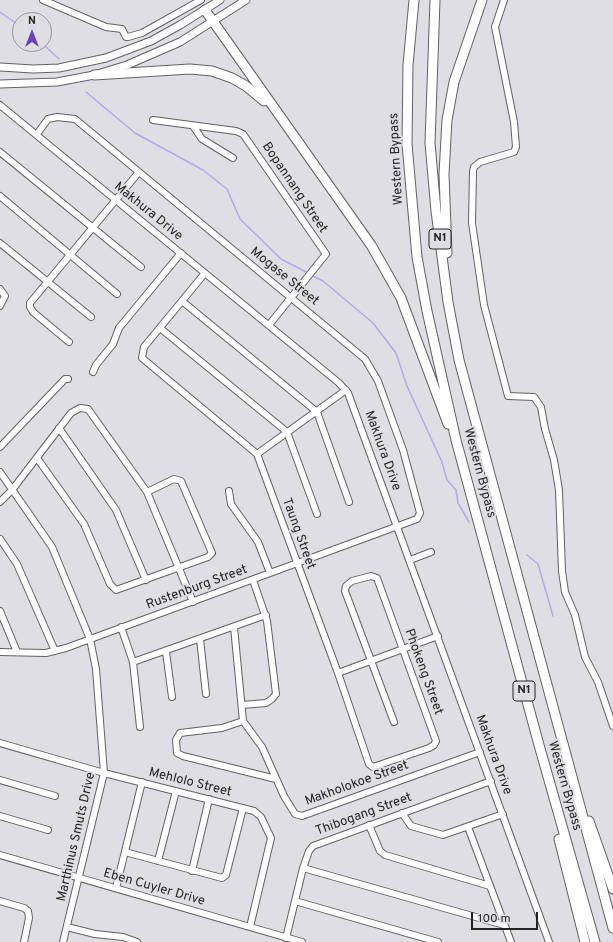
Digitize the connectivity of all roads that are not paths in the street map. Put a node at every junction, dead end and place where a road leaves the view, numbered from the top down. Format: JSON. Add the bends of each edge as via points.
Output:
{"nodes":[{"id":1,"x":43,"y":0,"type":"edge"},
{"id":2,"x":201,"y":0,"type":"edge"},
{"id":3,"x":220,"y":0,"type":"edge"},
{"id":4,"x":246,"y":0,"type":"edge"},
{"id":5,"x":414,"y":0,"type":"edge"},
{"id":6,"x":435,"y":0,"type":"edge"},
{"id":7,"x":482,"y":0,"type":"edge"},
{"id":8,"x":504,"y":0,"type":"edge"},
{"id":9,"x":205,"y":10,"type":"junction"},
{"id":10,"x":213,"y":20,"type":"junction"},
{"id":11,"x":0,"y":67,"type":"edge"},
{"id":12,"x":94,"y":75,"type":"junction"},
{"id":13,"x":0,"y":84,"type":"edge"},
{"id":14,"x":0,"y":105,"type":"edge"},
{"id":15,"x":153,"y":120,"type":"dead end"},
{"id":16,"x":193,"y":126,"type":"junction"},
{"id":17,"x":37,"y":134,"type":"junction"},
{"id":18,"x":302,"y":149,"type":"junction"},
{"id":19,"x":0,"y":152,"type":"edge"},
{"id":20,"x":232,"y":158,"type":"dead end"},
{"id":21,"x":139,"y":172,"type":"junction"},
{"id":22,"x":0,"y":196,"type":"edge"},
{"id":23,"x":116,"y":200,"type":"junction"},
{"id":24,"x":93,"y":228,"type":"junction"},
{"id":25,"x":0,"y":243,"type":"edge"},
{"id":26,"x":181,"y":253,"type":"junction"},
{"id":27,"x":71,"y":254,"type":"junction"},
{"id":28,"x":141,"y":267,"type":"dead end"},
{"id":29,"x":205,"y":273,"type":"junction"},
{"id":30,"x":48,"y":282,"type":"junction"},
{"id":31,"x":0,"y":289,"type":"edge"},
{"id":32,"x":117,"y":294,"type":"dead end"},
{"id":33,"x":290,"y":296,"type":"junction"},
{"id":34,"x":182,"y":301,"type":"junction"},
{"id":35,"x":448,"y":302,"type":"junction"},
{"id":36,"x":0,"y":306,"type":"edge"},
{"id":37,"x":91,"y":317,"type":"dead end"},
{"id":38,"x":269,"y":325,"type":"junction"},
{"id":39,"x":160,"y":328,"type":"junction"},
{"id":40,"x":69,"y":342,"type":"dead end"},
{"id":41,"x":93,"y":372,"type":"dead end"},
{"id":42,"x":68,"y":379,"type":"dead end"},
{"id":43,"x":346,"y":390,"type":"junction"},
{"id":44,"x":317,"y":412,"type":"junction"},
{"id":45,"x":59,"y":428,"type":"junction"},
{"id":46,"x":287,"y":432,"type":"junction"},
{"id":47,"x":456,"y":440,"type":"junction"},
{"id":48,"x":0,"y":447,"type":"edge"},
{"id":49,"x":257,"y":454,"type":"junction"},
{"id":50,"x":37,"y":458,"type":"junction"},
{"id":51,"x":0,"y":472,"type":"edge"},
{"id":52,"x":12,"y":490,"type":"junction"},
{"id":53,"x":229,"y":491,"type":"dead end"},
{"id":54,"x":147,"y":492,"type":"junction"},
{"id":55,"x":0,"y":502,"type":"edge"},
{"id":56,"x":349,"y":502,"type":"dead end"},
{"id":57,"x":317,"y":514,"type":"dead end"},
{"id":58,"x":398,"y":526,"type":"junction"},
{"id":59,"x":0,"y":539,"type":"edge"},
{"id":60,"x":431,"y":552,"type":"dead end"},
{"id":61,"x":410,"y":560,"type":"junction"},
{"id":62,"x":297,"y":564,"type":"junction"},
{"id":63,"x":179,"y":568,"type":"junction"},
{"id":64,"x":270,"y":573,"type":"junction"},
{"id":65,"x":146,"y":580,"type":"junction"},
{"id":66,"x":253,"y":580,"type":"junction"},
{"id":67,"x":193,"y":602,"type":"junction"},
{"id":68,"x":0,"y":611,"type":"edge"},
{"id":69,"x":266,"y":615,"type":"junction"},
{"id":70,"x":121,"y":627,"type":"junction"},
{"id":71,"x":234,"y":627,"type":"junction"},
{"id":72,"x":438,"y":636,"type":"junction"},
{"id":73,"x":90,"y":639,"type":"junction"},
{"id":74,"x":200,"y":639,"type":"junction"},
{"id":75,"x":403,"y":649,"type":"junction"},
{"id":76,"x":55,"y":651,"type":"junction"},
{"id":77,"x":0,"y":652,"type":"edge"},
{"id":78,"x":17,"y":652,"type":"junction"},
{"id":79,"x":166,"y":652,"type":"junction"},
{"id":80,"x":370,"y":661,"type":"junction"},
{"id":81,"x":133,"y":662,"type":"junction"},
{"id":82,"x":338,"y":673,"type":"junction"},
{"id":83,"x":206,"y":694,"type":"dead end"},
{"id":84,"x":172,"y":697,"type":"dead end"},
{"id":85,"x":242,"y":705,"type":"junction"},
{"id":86,"x":243,"y":721,"type":"junction"},
{"id":87,"x":394,"y":722,"type":"dead end"},
{"id":88,"x":613,"y":726,"type":"edge"},
{"id":89,"x":140,"y":727,"type":"dead end"},
{"id":90,"x":0,"y":743,"type":"edge"},
{"id":91,"x":563,"y":743,"type":"junction"},
{"id":92,"x":538,"y":745,"type":"junction"},
{"id":93,"x":480,"y":752,"type":"junction"},
{"id":94,"x":369,"y":764,"type":"joint"},
{"id":95,"x":104,"y":773,"type":"junction"},
{"id":96,"x":276,"y":779,"type":"junction"},
{"id":97,"x":0,"y":780,"type":"edge"},
{"id":98,"x":490,"y":781,"type":"junction"},
{"id":99,"x":142,"y":782,"type":"junction"},
{"id":100,"x":176,"y":791,"type":"junction"},
{"id":101,"x":55,"y":796,"type":"dead end"},
{"id":102,"x":209,"y":799,"type":"junction"},
{"id":103,"x":243,"y":808,"type":"junction"},
{"id":104,"x":402,"y":813,"type":"junction"},
{"id":105,"x":503,"y":814,"type":"junction"},
{"id":106,"x":0,"y":816,"type":"edge"},
{"id":107,"x":369,"y":825,"type":"junction"},
{"id":108,"x":468,"y":827,"type":"junction"},
{"id":109,"x":48,"y":830,"type":"dead end"},
{"id":110,"x":126,"y":852,"type":"junction"},
{"id":111,"x":0,"y":855,"type":"edge"},
{"id":112,"x":158,"y":861,"type":"junction"},
{"id":113,"x":303,"y":868,"type":"junction"},
{"id":114,"x":192,"y":871,"type":"junction"},
{"id":115,"x":79,"y":877,"type":"junction"},
{"id":116,"x":490,"y":886,"type":"junction"},
{"id":117,"x":116,"y":888,"type":"junction"},
{"id":118,"x":613,"y":889,"type":"edge"},
{"id":119,"x":0,"y":901,"type":"edge"},
{"id":120,"x":295,"y":901,"type":"junction"},
{"id":121,"x":504,"y":925,"type":"junction"},
{"id":122,"x":67,"y":927,"type":"junction"},
{"id":123,"x":250,"y":927,"type":"junction"},
{"id":124,"x":613,"y":928,"type":"edge"},
{"id":125,"x":282,"y":939,"type":"edge"},
{"id":126,"x":24,"y":942,"type":"edge"},
{"id":127,"x":63,"y":942,"type":"edge"},
{"id":128,"x":138,"y":942,"type":"edge"},
{"id":129,"x":302,"y":942,"type":"edge"},
{"id":130,"x":438,"y":942,"type":"edge"},
{"id":131,"x":511,"y":942,"type":"edge"},
{"id":132,"x":549,"y":942,"type":"edge"},
{"id":133,"x":585,"y":942,"type":"edge"},
{"id":134,"x":595,"y":942,"type":"edge"}],
"edges":[{"from":1,"to":2,"type":"street","via":[[106,28],[122,29],[128,37],[142,33]]},
{"from":3,"to":9,"type":"main road"},
{"from":4,"to":10,"type":"main road"},
{"from":5,"to":47,"type":"highway","name":"Western Bypass","number":"N1","via":[[408,64],[407,144],[417,257]]},
{"from":6,"to":35,"type":"highway","name":"Western Bypass","number":"N1","via":[[430,144]]},
{"from":7,"to":35,"type":"highway","via":[[454,82],[446,128],[444,174]]},
{"from":8,"to":88,"type":"street","via":[[495,27],[514,122],[516,147],[514,152],[480,162],[473,171],[472,224],[484,306],[508,396],[534,397],[541,407],[559,490],[565,592],[575,615],[585,657],[598,682]]},
{"from":9,"to":10,"type":"highway"},
{"from":9,"to":11,"type":"main road","via":[[151,41],[106,58],[53,68]]},
{"from":10,"to":12,"type":"main road","via":[[180,42],[153,55]]},
{"from":10,"to":18,"type":"highway"},
{"from":12,"to":13,"type":"main road","via":[[57,82]]},
{"from":12,"to":18,"type":"highway","via":[[190,69],[221,74],[257,94]]},
{"from":14,"to":17,"type":"street","name":"Makhura Drive"},
{"from":15,"to":16,"type":"street","name":"Bopannang Street"},
{"from":16,"to":20,"type":"street","via":[[202,139]]},
{"from":16,"to":33,"type":"street","name":"Bopannang Street","via":[[236,131],[246,137],[326,254]]},
{"from":17,"to":21,"type":"street","name":"Mogase Street","via":[[48,119],[72,117]]},
{"from":17,"to":23,"type":"street","name":"Makhura Drive"},
{"from":18,"to":47,"type":"highway","via":[[371,246],[401,298]]},
{"from":19,"to":24,"type":"street"},
{"from":21,"to":23,"type":"street"},
{"from":21,"to":33,"type":"street","name":"Mogase Street"},
{"from":22,"to":27,"type":"street"},
{"from":23,"to":24,"type":"street"},
{"from":23,"to":26,"type":"street","name":"Makhura Drive"},
{"from":24,"to":27,"type":"street"},
{"from":24,"to":28,"type":"street"},
{"from":25,"to":30,"type":"street"},
{"from":26,"to":29,"type":"street","name":"Makhura Drive"},
{"from":26,"to":41,"type":"street","via":[[119,328],[113,344]]},
{"from":27,"to":30,"type":"street"},
{"from":27,"to":32,"type":"street"},
{"from":29,"to":34,"type":"street"},
{"from":29,"to":38,"type":"street","name":"Makhura Drive"},
{"from":30,"to":37,"type":"street"},
{"from":30,"to":40,"type":"street","via":[[30,303],[30,310]]},
{"from":31,"to":36,"type":"street","via":[[5,296]]},
{"from":33,"to":38,"type":"street","name":"Bopannang Street"},
{"from":33,"to":58,"type":"street","name":"Mogase Street","via":[[361,355],[374,370],[420,506],[419,517]]},
{"from":34,"to":39,"type":"street"},
{"from":34,"to":44,"type":"street"},
{"from":35,"to":91,"type":"highway","name":"Western Bypass","number":"N1","via":[[459,360]]},
{"from":38,"to":43,"type":"street","name":"Makhura Drive"},
{"from":39,"to":46,"type":"street"},
{"from":39,"to":49,"type":"street","via":[[144,347],[144,361]]},
{"from":42,"to":48,"type":"street","via":[[65,379]]},
{"from":43,"to":44,"type":"street"},
{"from":43,"to":58,"type":"street","name":"Makhura Drive"},
{"from":44,"to":46,"type":"street"},
{"from":44,"to":56,"type":"street"},
{"from":45,"to":50,"type":"street"},
{"from":45,"to":54,"type":"street","via":[[74,411],[85,408],[91,412]]},
{"from":45,"to":65,"type":"street","via":[[116,510]]},
{"from":46,"to":49,"type":"street"},
{"from":46,"to":57,"type":"street"},
{"from":47,"to":92,"type":"highway","name":"Western Bypass","number":"N1"},
{"from":49,"to":62,"type":"street","name":"Taung Street"},
{"from":50,"to":52,"type":"street"},
{"from":50,"to":65,"type":"street","via":[[84,524],[112,587],[120,590]]},
{"from":51,"to":52,"type":"street","name":"Marthinus Smuts Drive"},
{"from":52,"to":55,"type":"street"},
{"from":52,"to":73,"type":"street","name":"Marthinus Smuts Drive","via":[[52,547]]},
{"from":53,"to":64,"type":"street","via":[[231,504],[260,546]]},
{"from":54,"to":63,"type":"street"},
{"from":54,"to":63,"type":"street","via":[[174,480],[181,481],[209,545],[212,553],[210,556]]},
{"from":58,"to":61,"type":"street","name":"Makhura Drive"},
{"from":58,"to":62,"type":"street","name":"Rustenburg Street"},
{"from":59,"to":76,"type":"street","via":[[17,564]]},
{"from":60,"to":61,"type":"street"},
{"from":61,"to":72,"type":"street","name":"Makhura Drive"},
{"from":62,"to":64,"type":"street","name":"Rustenburg Street"},
{"from":62,"to":82,"type":"street","name":"Taung Street"},
{"from":63,"to":65,"type":"street"},
{"from":63,"to":67,"type":"street"},
{"from":64,"to":66,"type":"street","name":"Rustenburg Street"},
{"from":66,"to":67,"type":"street","name":"Rustenburg Street"},
{"from":66,"to":69,"type":"street"},
{"from":67,"to":70,"type":"street","name":"Rustenburg Street"},
{"from":68,"to":78,"type":"street"},
{"from":69,"to":71,"type":"street"},
{"from":69,"to":85,"type":"street","via":[[276,694],[266,703]]},
{"from":70,"to":73,"type":"street","name":"Rustenburg Street"},
{"from":70,"to":81,"type":"street"},
{"from":71,"to":74,"type":"street"},
{"from":71,"to":85,"type":"street"},
{"from":72,"to":75,"type":"street"},
{"from":72,"to":93,"type":"street","name":"Makhura Drive"},
{"from":73,"to":76,"type":"street","name":"Rustenburg Street"},
{"from":73,"to":95,"type":"street","name":"Marthinus Smuts Drive","via":[[96,669]]},
{"from":74,"to":79,"type":"street"},
{"from":74,"to":83,"type":"street"},
{"from":75,"to":80,"type":"street"},
{"from":75,"to":80,"type":"street","name":"Phokeng Street","via":[[377,578],[370,576],[352,581],[346,586],[345,591]]},
{"from":75,"to":94,"type":"street","name":"Phokeng Street","via":[[436,742],[429,748],[380,765],[373,767]]},
{"from":76,"to":78,"type":"street","name":"Rustenburg Street"},
{"from":77,"to":78,"type":"street","name":"Rustenburg Street"},
{"from":79,"to":81,"type":"street"},
{"from":79,"to":84,"type":"street"},
{"from":80,"to":82,"type":"street"},
{"from":80,"to":87,"type":"street"},
{"from":81,"to":89,"type":"street"},
{"from":82,"to":94,"type":"street","name":"Taung Street"},
{"from":85,"to":86,"type":"street"},
{"from":86,"to":96,"type":"street","name":"Makholokoe Street","via":[[262,747]]},
{"from":86,"to":96,"type":"street","via":[[222,728],[180,733],[176,740],[177,752],[184,756]]},
{"from":90,"to":95,"type":"street","name":"Mehlolo Street"},
{"from":91,"to":118,"type":"highway"},
{"from":91,"to":124,"type":"highway","name":"Western Bypass","number":"N1"},
{"from":92,"to":133,"type":"highway"},
{"from":92,"to":134,"type":"highway","name":"Western Bypass","number":"N1"},
{"from":93,"to":96,"type":"street","name":"Makholokoe Street","via":[[302,816],[293,812]]},
{"from":93,"to":98,"type":"street","name":"Makhura Drive"},
{"from":95,"to":99,"type":"street","name":"Mehlolo Street"},
{"from":95,"to":115,"type":"street","name":"Marthinus Smuts Drive"},
{"from":97,"to":101,"type":"street"},
{"from":98,"to":104,"type":"street","name":"Thibogang Street"},
{"from":98,"to":105,"type":"street","name":"Makhura Drive"},
{"from":99,"to":100,"type":"street","name":"Mehlolo Street"},
{"from":99,"to":110,"type":"street"},
{"from":100,"to":102,"type":"street","name":"Mehlolo Street"},
{"from":100,"to":112,"type":"street"},
{"from":102,"to":103,"type":"street","name":"Mehlolo Street"},
{"from":102,"to":114,"type":"street"},
{"from":103,"to":114,"type":"street","via":[[225,876],[218,879]]},
{"from":103,"to":123,"type":"street","name":"Mehlolo Street","via":[[254,811],[261,817],[271,838]]},
{"from":104,"to":107,"type":"street","name":"Thibogang Street"},
{"from":104,"to":108,"type":"street","via":[[410,826],[440,835]]},
{"from":105,"to":108,"type":"street"},
{"from":105,"to":132,"type":"street","name":"Makhura Drive"},
{"from":106,"to":109,"type":"street"},
{"from":107,"to":113,"type":"street","name":"Thibogang Street","via":[[313,846]]},
{"from":107,"to":116,"type":"street","via":[[380,851],[385,855]]},
{"from":108,"to":116,"type":"street"},
{"from":110,"to":112,"type":"street"},
{"from":110,"to":117,"type":"street"},
{"from":111,"to":115,"type":"street","name":"Eben Cuyler Drive"},
{"from":112,"to":114,"type":"street"},
{"from":113,"to":120,"type":"street","name":"Thibogang Street"},
{"from":113,"to":121,"type":"street"},
{"from":115,"to":117,"type":"street","name":"Eben Cuyler Drive"},
{"from":115,"to":122,"type":"street","name":"Marthinus Smuts Drive"},
{"from":116,"to":121,"type":"street"},
{"from":117,"to":123,"type":"street","name":"Eben Cuyler Drive"},
{"from":119,"to":126,"type":"street","via":[[28,911]]},
{"from":120,"to":125,"type":"street","name":"Thibogang Street"},
{"from":120,"to":130,"type":"street"},
{"from":121,"to":131,"type":"street"},
{"from":122,"to":127,"type":"street","name":"Marthinus Smuts Drive"},
{"from":122,"to":128,"type":"street"},
{"from":123,"to":125,"type":"street","name":"Eben Cuyler Drive"},
{"from":125,"to":129,"type":"street","name":"Eben Cuyler Drive"}]}
